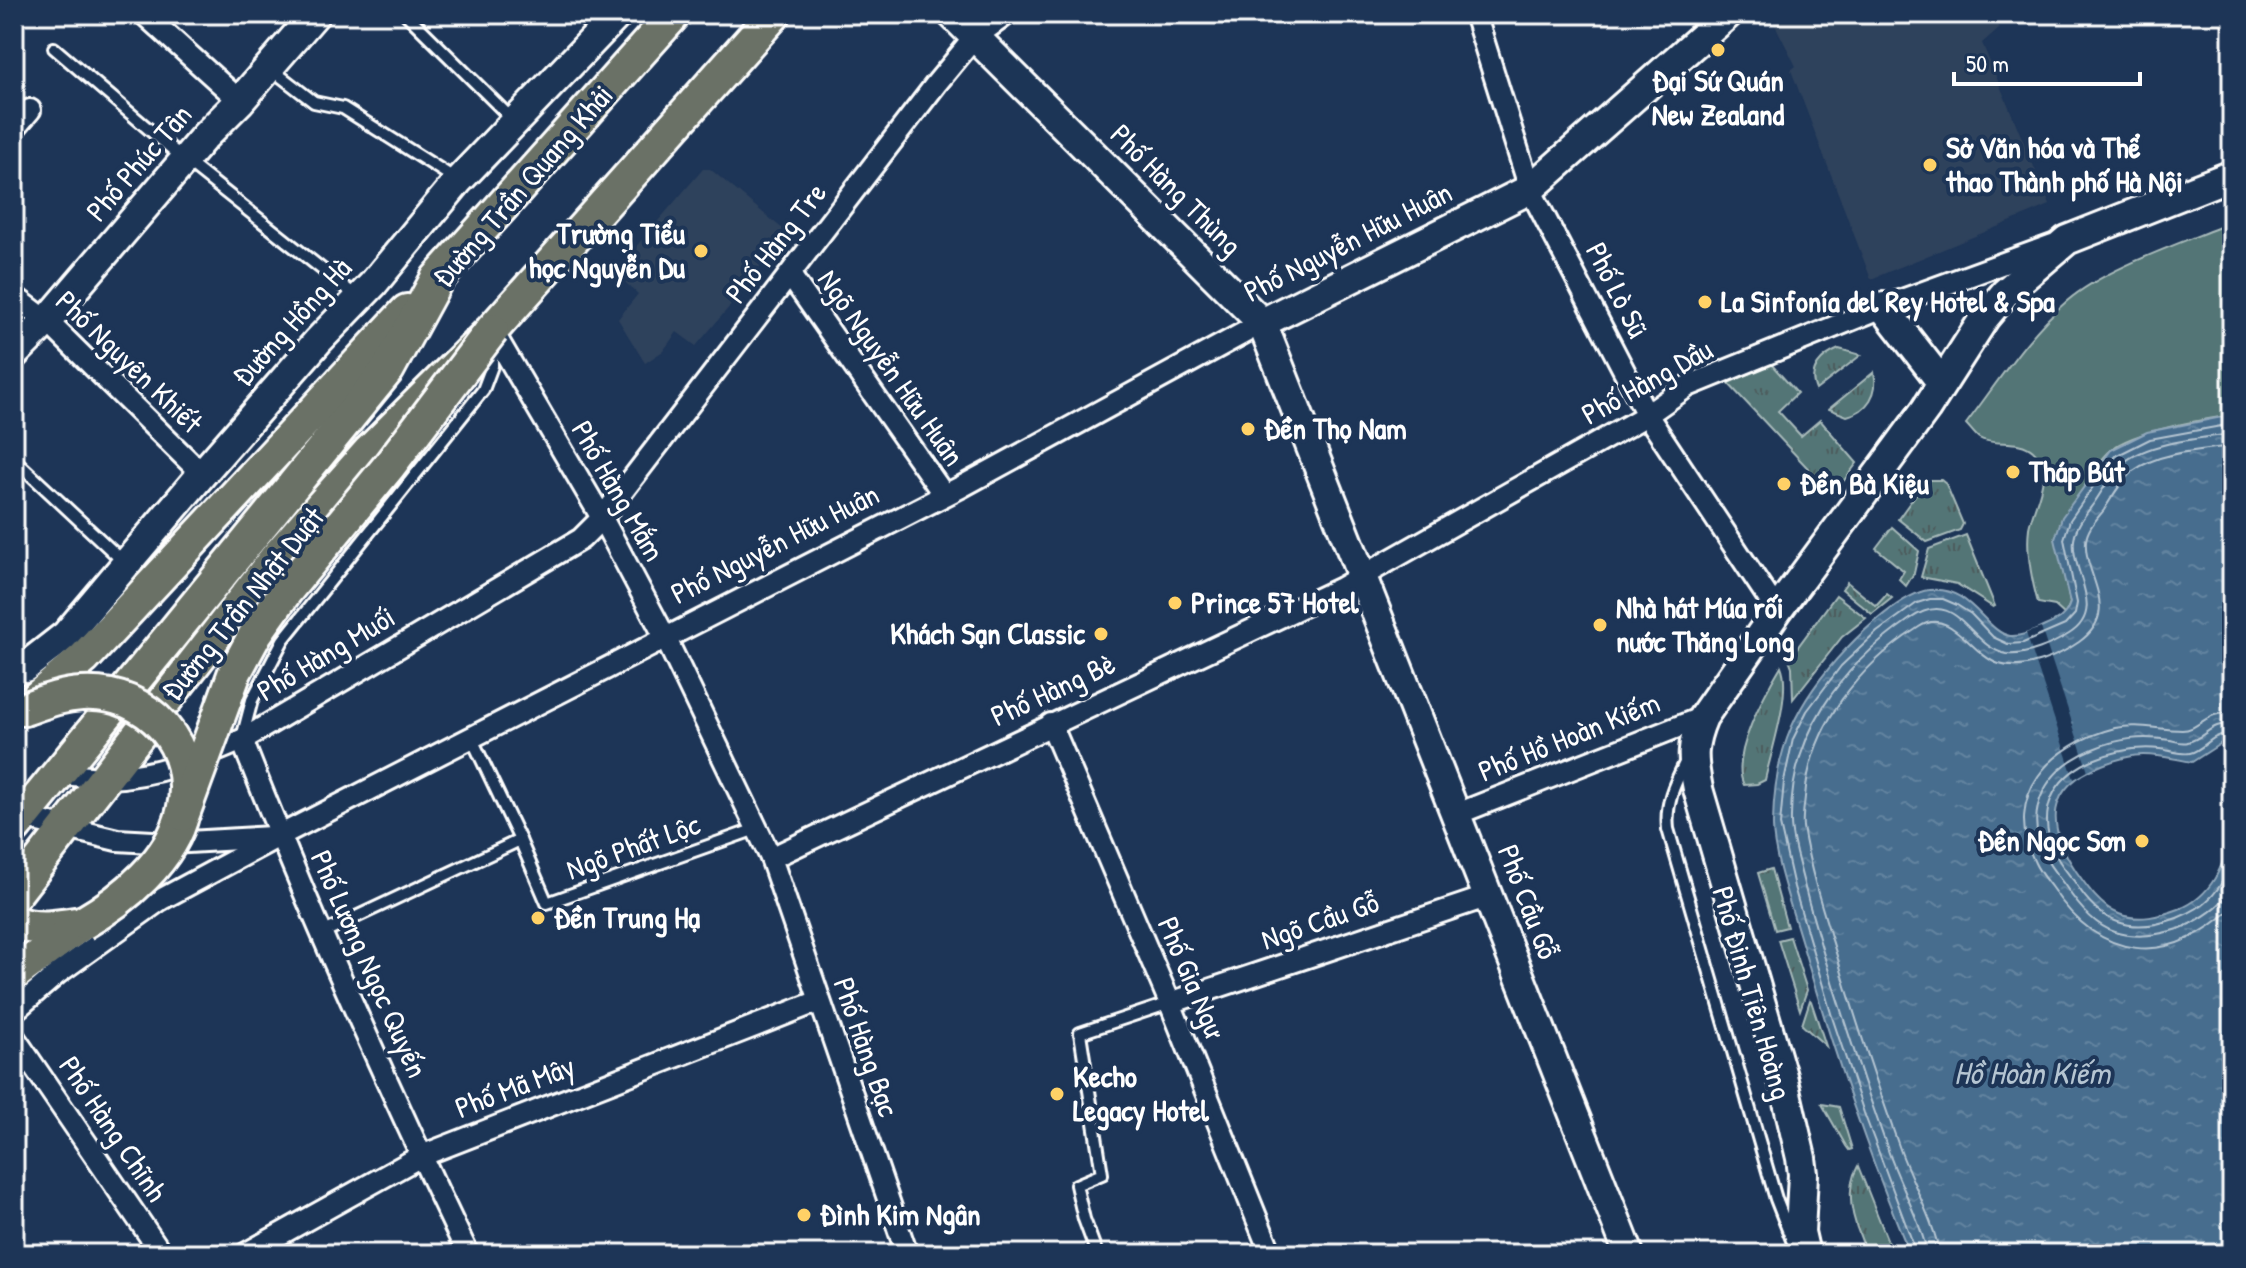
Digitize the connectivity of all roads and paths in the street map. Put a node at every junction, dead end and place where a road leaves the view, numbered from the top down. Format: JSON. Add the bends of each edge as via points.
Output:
{"nodes":[{"id":1,"x":144,"y":14,"type":"edge"},
{"id":2,"x":315,"y":14,"type":"edge"},
{"id":3,"x":406,"y":14,"type":"edge"},
{"id":4,"x":674,"y":14,"type":"edge"},
{"id":5,"x":774,"y":14,"type":"edge"},
{"id":6,"x":952,"y":14,"type":"edge"},
{"id":7,"x":1007,"y":14,"type":"edge"},
{"id":8,"x":1475,"y":14,"type":"edge"},
{"id":9,"x":1728,"y":14,"type":"edge"},
{"id":10,"x":598,"y":20,"type":"edge"},
{"id":11,"x":974,"y":38,"type":"junction"},
{"id":12,"x":54,"y":48,"type":"dead end"},
{"id":13,"x":268,"y":67,"type":"junction"},
{"id":14,"x":240,"y":101,"type":"junction"},
{"id":15,"x":30,"y":110,"type":"dead end"},
{"id":16,"x":514,"y":121,"type":"junction"},
{"id":17,"x":14,"y":129,"type":"edge"},
{"id":18,"x":186,"y":161,"type":"junction"},
{"id":19,"x":2232,"y":175,"type":"edge"},
{"id":20,"x":458,"y":181,"type":"junction"},
{"id":21,"x":1530,"y":189,"type":"junction"},
{"id":22,"x":2067,"y":240,"type":"junction"},
{"id":23,"x":790,"y":275,"type":"junction"},
{"id":24,"x":14,"y":296,"type":"edge"},
{"id":25,"x":359,"y":298,"type":"junction"},
{"id":26,"x":1883,"y":307,"type":"junction"},
{"id":27,"x":47,"y":321,"type":"junction"},
{"id":28,"x":1262,"y":323,"type":"junction"},
{"id":29,"x":492,"y":330,"type":"junction"},
{"id":30,"x":14,"y":354,"type":"edge"},
{"id":31,"x":379,"y":360,"type":"junction"},
{"id":32,"x":1942,"y":383,"type":"junction"},
{"id":33,"x":1647,"y":415,"type":"junction"},
{"id":34,"x":14,"y":459,"type":"edge"},
{"id":35,"x":202,"y":474,"type":"junction"},
{"id":36,"x":944,"y":495,"type":"junction"},
{"id":37,"x":602,"y":518,"type":"junction"},
{"id":38,"x":127,"y":566,"type":"junction"},
{"id":39,"x":1361,"y":576,"type":"junction"},
{"id":40,"x":1777,"y":611,"type":"junction"},
{"id":41,"x":666,"y":639,"type":"junction"},
{"id":42,"x":14,"y":670,"type":"edge"},
{"id":43,"x":19,"y":711,"type":"edge"},
{"id":44,"x":1703,"y":717,"type":"junction"},
{"id":45,"x":1051,"y":724,"type":"junction"},
{"id":46,"x":472,"y":739,"type":"junction"},
{"id":47,"x":242,"y":740,"type":"junction"},
{"id":48,"x":1692,"y":751,"type":"junction"},
{"id":49,"x":57,"y":773,"type":"junction"},
{"id":50,"x":106,"y":778,"type":"junction"},
{"id":51,"x":183,"y":814,"type":"junction"},
{"id":52,"x":1457,"y":814,"type":"junction"},
{"id":53,"x":18,"y":822,"type":"edge"},
{"id":54,"x":756,"y":829,"type":"junction"},
{"id":55,"x":65,"y":830,"type":"junction"},
{"id":56,"x":279,"y":836,"type":"junction"},
{"id":57,"x":520,"y":840,"type":"junction"},
{"id":58,"x":771,"y":858,"type":"junction"},
{"id":59,"x":14,"y":895,"type":"edge"},
{"id":60,"x":1489,"y":896,"type":"junction"},
{"id":61,"x":14,"y":922,"type":"edge"},
{"id":62,"x":83,"y":923,"type":"junction"},
{"id":63,"x":322,"y":933,"type":"junction"},
{"id":64,"x":14,"y":974,"type":"edge"},
{"id":65,"x":819,"y":1001,"type":"junction"},
{"id":66,"x":1170,"y":1003,"type":"junction"},
{"id":67,"x":14,"y":1011,"type":"edge"},
{"id":68,"x":14,"y":1037,"type":"edge"},
{"id":69,"x":421,"y":1156,"type":"junction"},
{"id":70,"x":162,"y":1254,"type":"edge"},
{"id":71,"x":245,"y":1254,"type":"edge"},
{"id":72,"x":468,"y":1254,"type":"edge"},
{"id":73,"x":907,"y":1254,"type":"edge"},
{"id":74,"x":1097,"y":1254,"type":"edge"},
{"id":75,"x":1271,"y":1254,"type":"edge"},
{"id":76,"x":1629,"y":1254,"type":"edge"},
{"id":77,"x":1803,"y":1254,"type":"edge"}],
"edges":[{"from":1,"to":14,"type":"street"},
{"from":2,"to":13,"type":"street","name":"Phố Phúc Tân"},
{"from":3,"to":16,"type":"lane"},
{"from":4,"to":31,"type":"main road","name":"Đường Trần Quang Khải","via":[[437,279]]},
{"from":5,"to":29,"type":"main road"},
{"from":6,"to":11,"type":"street","name":"Phố Hàng Thùng"},
{"from":7,"to":11,"type":"street","name":"Phố Hàng Tre"},
{"from":8,"to":21,"type":"street","name":"Phố Lò Sũ"},
{"from":9,"to":21,"type":"street","name":"Phố Nguyễn Hữu Huân"},
{"from":10,"to":16,"type":"street","name":"Đường Hồng Hà"},
{"from":11,"to":23,"type":"street","name":"Phố Hàng Tre"},
{"from":11,"to":28,"type":"street","name":"Phố Hàng Thùng"},
{"from":12,"to":18,"type":"lane"},
{"from":13,"to":14,"type":"street","name":"Phố Phúc Tân"},
{"from":13,"to":20,"type":"lane","via":[[314,102],[343,108]]},
{"from":14,"to":18,"type":"street","name":"Phố Phúc Tân"},
{"from":15,"to":17,"type":"street"},
{"from":16,"to":20,"type":"street","name":"Đường Hồng Hà"},
{"from":18,"to":25,"type":"lane"},
{"from":18,"to":27,"type":"street","name":"Phố Phúc Tân"},
{"from":19,"to":22,"type":"street","name":"Phố Đinh Tiên Hoàng"},
{"from":20,"to":25,"type":"street","name":"Đường Hồng Hà"},
{"from":21,"to":28,"type":"street","name":"Phố Nguyễn Hữu Huân"},
{"from":21,"to":33,"type":"street","name":"Phố Lò Sũ"},
{"from":22,"to":26,"type":"street","name":"Phố Hàng Dầu"},
{"from":22,"to":32,"type":"street","name":"Phố Đinh Tiên Hoàng","via":[[2005,293]]},
{"from":23,"to":36,"type":"street","name":"Ngõ Nguyễn Hữu Huân"},
{"from":23,"to":37,"type":"street","name":"Phố Hàng Tre"},
{"from":24,"to":27,"type":"street","name":"Phố Nguyên Khiết"},
{"from":25,"to":35,"type":"street","name":"Đường Hồng Hà"},
{"from":26,"to":32,"type":"street"},
{"from":26,"to":33,"type":"street","name":"Phố Hàng Dầu","via":[[1688,386]]},
{"from":27,"to":30,"type":"street","name":"Phố Phúc Tân"},
{"from":27,"to":35,"type":"street","name":"Phố Nguyên Khiết"},
{"from":28,"to":36,"type":"street","name":"Phố Nguyễn Hữu Huân"},
{"from":28,"to":39,"type":"street","name":"Phố Hàng Thùng"},
{"from":29,"to":37,"type":"street","name":"Phố Hàng Mắm"},
{"from":29,"to":47,"type":"lane","via":[[492,366],[483,390],[283,640],[252,700]]},
{"from":29,"to":50,"type":"main road","name":"Đường Trần Nhật Duật","via":[[370,451],[303,527]]},
{"from":29,"to":51,"type":"main road","bridge":true,"via":[[256,633],[235,672]]},
{"from":31,"to":43,"type":"main road","via":[[84,658]]},
{"from":31,"to":49,"type":"main road","name":"Đường Trần Nhật Duật"},
{"from":32,"to":40,"type":"street","name":"Phố Đinh Tiên Hoàng"},
{"from":33,"to":39,"type":"street","name":"Phố Hàng Dầu"},
{"from":33,"to":40,"type":"street","name":"Phố Lò Sũ"},
{"from":34,"to":38,"type":"lane"},
{"from":35,"to":38,"type":"street","name":"Đường Hồng Hà"},
{"from":36,"to":41,"type":"street","name":"Phố Nguyễn Hữu Huân"},
{"from":37,"to":41,"type":"street","name":"Phố Hàng Mắm"},
{"from":37,"to":47,"type":"street","name":"Phố Hàng Muối","via":[[581,539]]},
{"from":38,"to":42,"type":"street","name":"Đường Hồng Hà","via":[[66,635]]},
{"from":39,"to":45,"type":"street","name":"Phố Hàng Bè"},
{"from":39,"to":52,"type":"street","name":"Phố Cầu Gỗ"},
{"from":40,"to":44,"type":"street","name":"Phố Đinh Tiên Hoàng"},
{"from":41,"to":46,"type":"street","name":"Phố Nguyễn Hữu Huân"},
{"from":41,"to":54,"type":"street","name":"Phố Hàng Mắm"},
{"from":43,"to":51,"type":"main road","bridge":true,"via":[[86,693],[117,696],[143,709],[164,725],[178,747],[187,790]]},
{"from":44,"to":48,"type":"street","name":"Phố Đinh Tiên Hoàng"},
{"from":44,"to":52,"type":"street","name":"Phố Hồ Hoàn Kiếm"},
{"from":45,"to":58,"type":"street","name":"Phố Hàng Bè"},
{"from":45,"to":66,"type":"street","name":"Phố Gia Ngư"},
{"from":46,"to":56,"type":"street","name":"Phố Nguyễn Hữu Huân"},
{"from":46,"to":57,"type":"lane","name":"Ngõ Phất Lộc"},
{"from":47,"to":50,"type":"street","name":"Phố Hàng Muối","via":[[186,765]]},
{"from":47,"to":56,"type":"street","name":"Phố Lương Ngọc Quyến"},
{"from":48,"to":77,"type":"street","name":"Phố Đinh Tiên Hoàng","via":[[1704,813],[1801,1158]]},
{"from":48,"to":77,"type":"lane","name":"Phố Đinh Tiên Hoàng","via":[[1673,786],[1666,811],[1668,829],[1776,1199],[1786,1230]]},
{"from":49,"to":50,"type":"street","name":"Phố Hàng Muối"},
{"from":49,"to":53,"type":"main road","name":"Đường Trần Nhật Duật"},
{"from":50,"to":55,"type":"main road","name":"Đường Trần Nhật Duật"},
{"from":51,"to":62,"type":"main road","bridge":true,"via":[[160,857],[118,899]]},
{"from":52,"to":60,"type":"street","name":"Phố Cầu Gỗ"},
{"from":53,"to":55,"type":"street","name":"Phố Nguyễn Hữu Huân"},
{"from":54,"to":57,"type":"lane","name":"Ngõ Phất Lộc","via":[[547,903]]},
{"from":54,"to":58,"type":"street","name":"Phố Hàng Mắm"},
{"from":55,"to":56,"type":"street","name":"Phố Nguyễn Hữu Huân","via":[[171,843]]},
{"from":55,"to":59,"type":"main road","name":"Đường Trần Nhật Duật"},
{"from":56,"to":63,"type":"street","name":"Phố Lương Ngọc Quyến"},
{"from":56,"to":67,"type":"street","via":[[160,900]]},
{"from":57,"to":63,"type":"lane","name":"Ngõ Phất Lộc"},
{"from":58,"to":65,"type":"street","name":"Phố Hàng Bạc"},
{"from":60,"to":66,"type":"street","name":"Ngõ Cầu Gỗ"},
{"from":60,"to":76,"type":"street","name":"Phố Cầu Gỗ"},
{"from":61,"to":62,"type":"main road","via":[[54,928]]},
{"from":62,"to":64,"type":"main road"},
{"from":63,"to":69,"type":"street","name":"Phố Lương Ngọc Quyến"},
{"from":65,"to":69,"type":"street","name":"Phố Mã Mây"},
{"from":65,"to":73,"type":"street","name":"Phố Hàng Bạc"},
{"from":66,"to":74,"type":"lane","via":[[1080,1033],[1102,1174],[1076,1185]]},
{"from":66,"to":75,"type":"street","name":"Phố Gia Ngư"},
{"from":68,"to":70,"type":"street","name":"Phố Hàng Chĩnh"},
{"from":69,"to":71,"type":"street","name":"Phố Mã Mây"},
{"from":69,"to":72,"type":"street","name":"Phố Lương Ngọc Quyến"}]}
